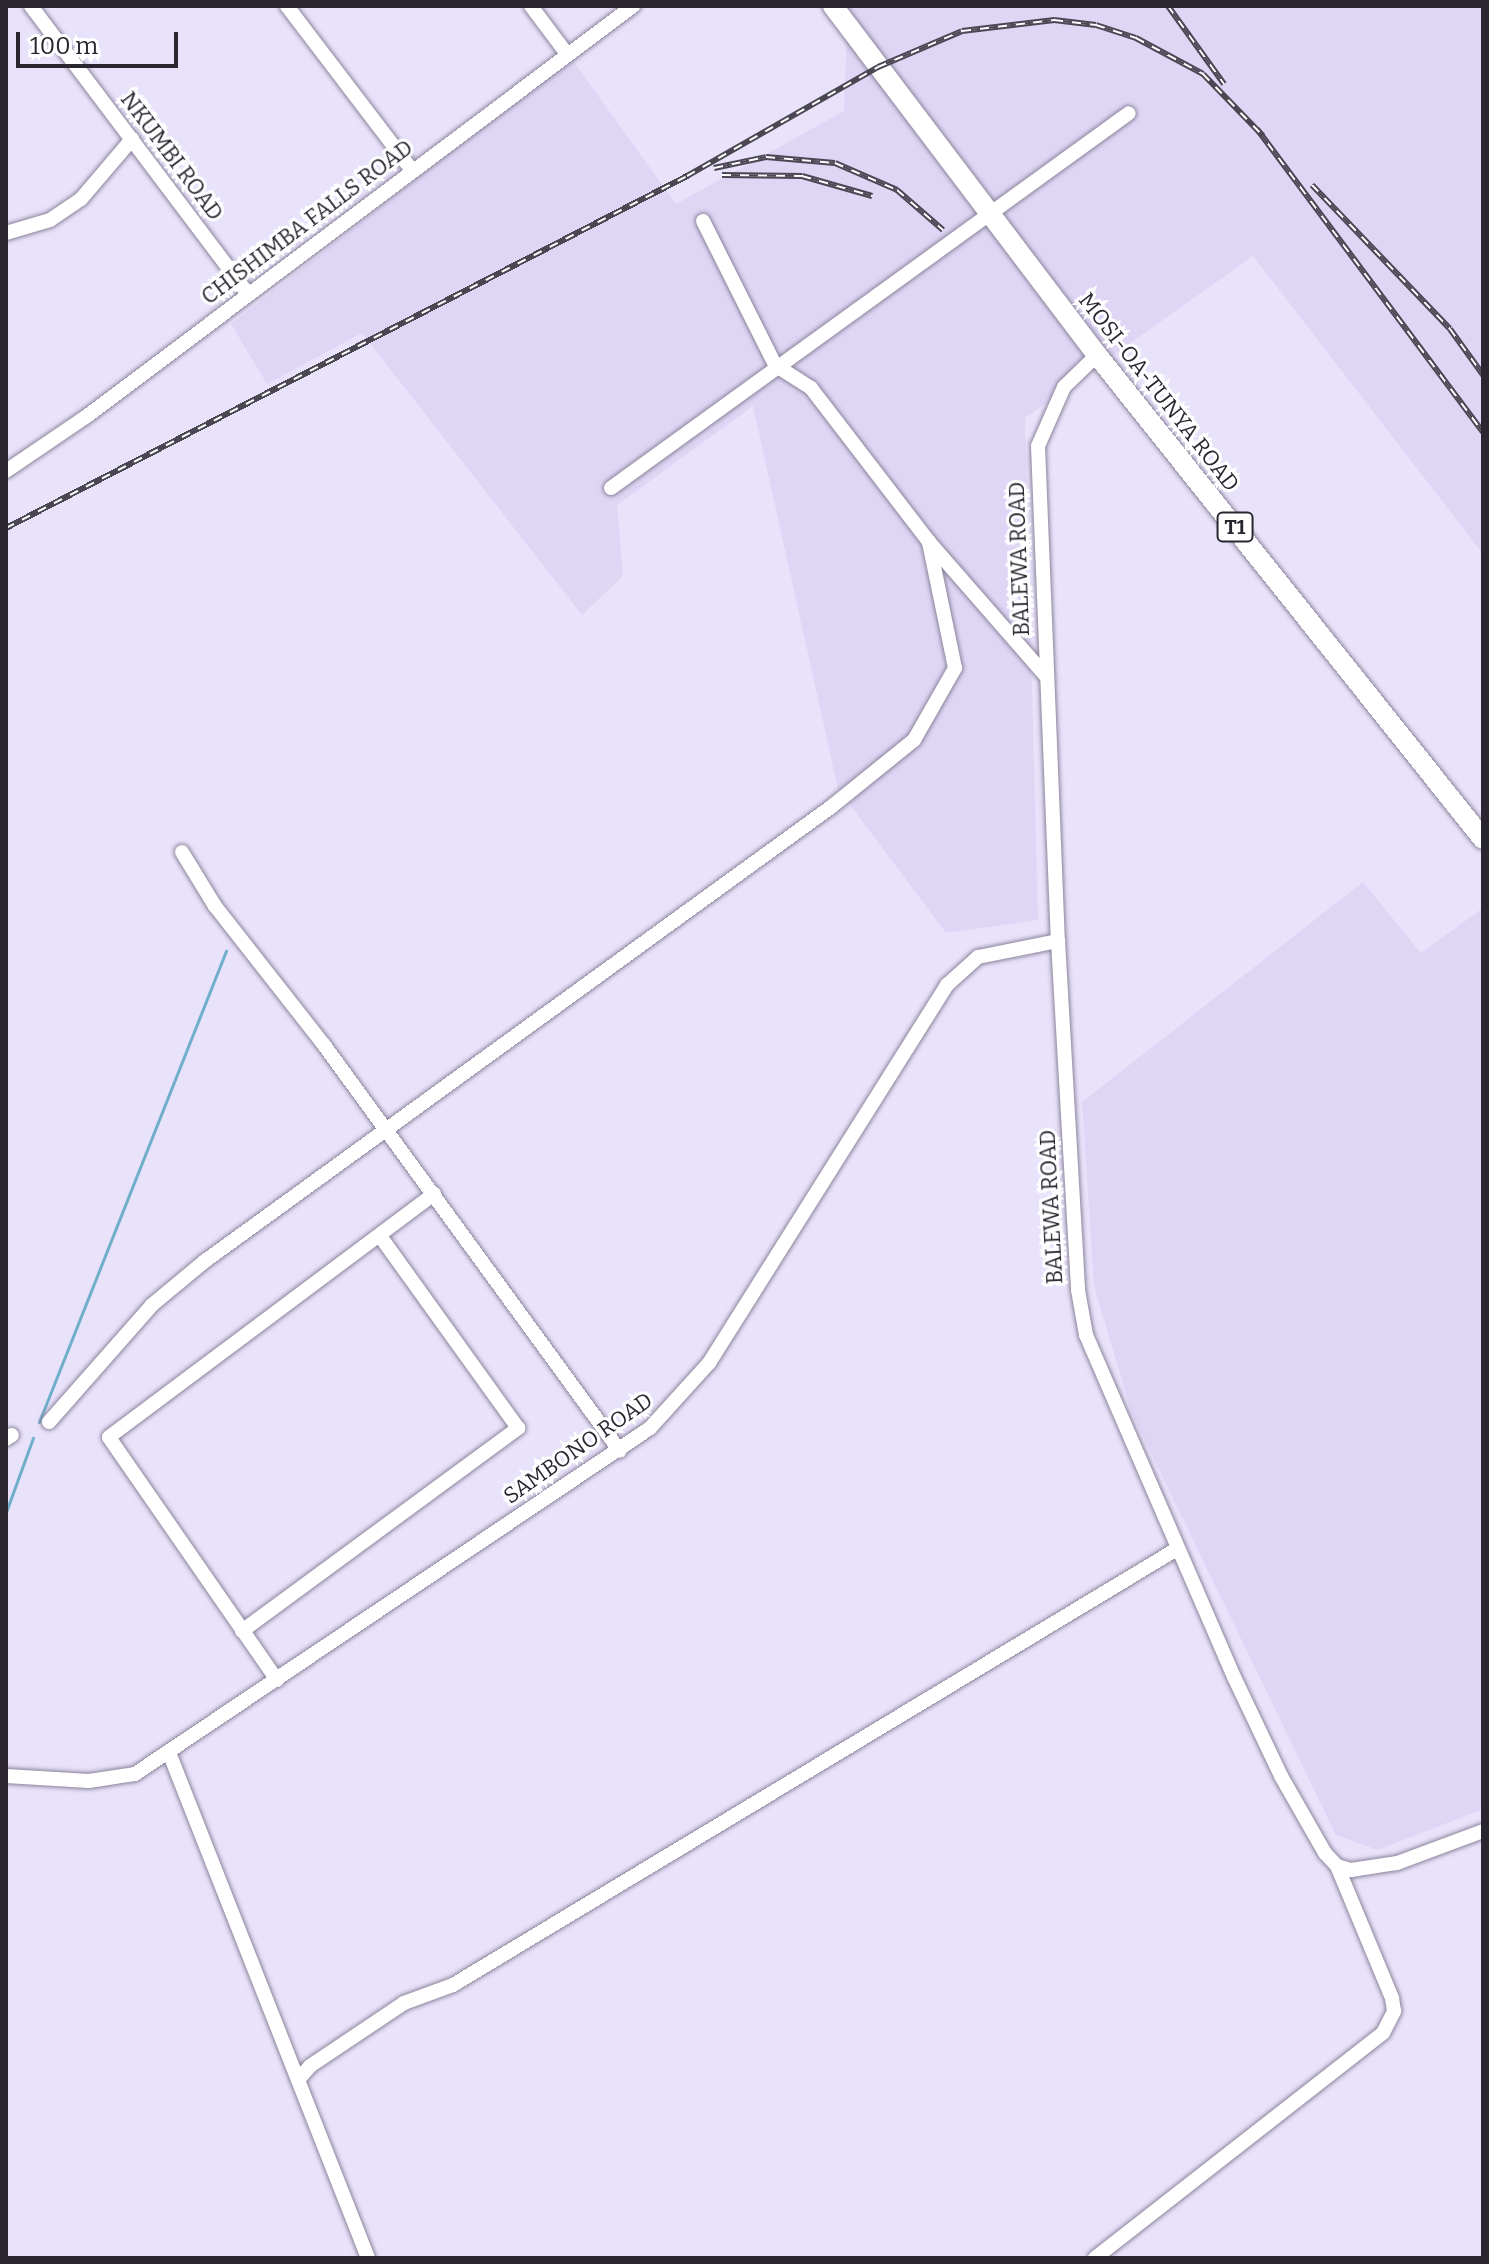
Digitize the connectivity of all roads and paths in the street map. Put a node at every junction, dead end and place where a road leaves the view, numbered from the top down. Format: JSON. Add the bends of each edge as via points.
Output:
{"nodes":[{"id":1,"x":31,"y":6,"type":"edge"},
{"id":2,"x":287,"y":6,"type":"edge"},
{"id":3,"x":531,"y":6,"type":"edge"},
{"id":4,"x":633,"y":6,"type":"edge"},
{"id":5,"x":833,"y":6,"type":"edge"},
{"id":6,"x":567,"y":54,"type":"junction"},
{"id":7,"x":1129,"y":113,"type":"dead end"},
{"id":8,"x":132,"y":139,"type":"junction"},
{"id":9,"x":412,"y":170,"type":"junction"},
{"id":10,"x":990,"y":211,"type":"junction"},
{"id":11,"x":703,"y":221,"type":"dead end"},
{"id":12,"x":6,"y":233,"type":"edge"},
{"id":13,"x":248,"y":294,"type":"junction"},
{"id":14,"x":1097,"y":355,"type":"junction"},
{"id":15,"x":775,"y":365,"type":"junction"},
{"id":16,"x":6,"y":471,"type":"edge"},
{"id":17,"x":611,"y":488,"type":"dead end"},
{"id":18,"x":929,"y":542,"type":"junction"},
{"id":19,"x":1046,"y":676,"type":"junction"},
{"id":20,"x":1483,"y":839,"type":"edge"},
{"id":21,"x":182,"y":852,"type":"dead end"},
{"id":22,"x":1058,"y":941,"type":"junction"},
{"id":23,"x":388,"y":1132,"type":"junction"},
{"id":24,"x":434,"y":1194,"type":"junction"},
{"id":25,"x":380,"y":1236,"type":"junction"},
{"id":26,"x":49,"y":1422,"type":"dead end"},
{"id":27,"x":620,"y":1451,"type":"junction"},
{"id":28,"x":1177,"y":1549,"type":"junction"},
{"id":29,"x":242,"y":1631,"type":"junction"},
{"id":30,"x":277,"y":1680,"type":"junction"},
{"id":31,"x":170,"y":1755,"type":"junction"},
{"id":32,"x":6,"y":1776,"type":"edge"},
{"id":33,"x":1483,"y":1831,"type":"edge"},
{"id":34,"x":1337,"y":1866,"type":"junction"},
{"id":35,"x":298,"y":2080,"type":"junction"},
{"id":36,"x":368,"y":2258,"type":"edge"},
{"id":37,"x":1095,"y":2258,"type":"edge"}],
"edges":[{"from":1,"to":8,"type":"street","name":"NKUMBI ROAD"},
{"from":2,"to":9,"type":"street"},
{"from":3,"to":6,"type":"street"},
{"from":4,"to":6,"type":"street","name":"CHISHIMBA FALLS ROAD"},
{"from":5,"to":10,"type":"highway","name":"MOSI-OA-TUNYA ROAD","number":"T1"},
{"from":6,"to":9,"type":"street","name":"CHISHIMBA FALLS ROAD"},
{"from":7,"to":10,"type":"street"},
{"from":8,"to":12,"type":"street","via":[[81,199],[50,220]]},
{"from":8,"to":13,"type":"street","name":"NKUMBI ROAD"},
{"from":9,"to":13,"type":"street","name":"CHISHIMBA FALLS ROAD"},
{"from":10,"to":14,"type":"highway","name":"MOSI-OA-TUNYA ROAD","number":"T1"},
{"from":10,"to":15,"type":"street"},
{"from":11,"to":15,"type":"street"},
{"from":13,"to":16,"type":"street","name":"CHISHIMBA FALLS ROAD"},
{"from":14,"to":19,"type":"street","name":"BALEWA ROAD","via":[[1064,387],[1038,446]]},
{"from":14,"to":20,"type":"highway","name":"MOSI-OA-TUNYA ROAD","number":"T1"},
{"from":15,"to":17,"type":"street"},
{"from":15,"to":18,"type":"street","via":[[811,388]]},
{"from":18,"to":19,"type":"street"},
{"from":18,"to":23,"type":"street","via":[[955,668],[914,740],[831,807],[566,995]]},
{"from":19,"to":22,"type":"street","name":"BALEWA ROAD"},
{"from":21,"to":23,"type":"street","via":[[215,906]]},
{"from":22,"to":27,"type":"street","name":"SAMBONO ROAD","via":[[978,957],[947,985],[709,1363],[672,1409]]},
{"from":22,"to":28,"type":"street","name":"BALEWA ROAD","via":[[1083,1320]]},
{"from":23,"to":24,"type":"street"},
{"from":23,"to":26,"type":"street","via":[[267,1214],[170,1289]]},
{"from":24,"to":25,"type":"street"},
{"from":24,"to":27,"type":"street"},
{"from":25,"to":29,"type":"street","via":[[109,1437]]},
{"from":25,"to":29,"type":"street","via":[[518,1428]]},
{"from":27,"to":30,"type":"street","name":"SAMBONO ROAD"},
{"from":28,"to":34,"type":"street","name":"BALEWA ROAD","via":[[1281,1776]]},
{"from":28,"to":35,"type":"street","via":[[453,1985],[404,2003],[310,2066]]},
{"from":29,"to":30,"type":"street"},
{"from":30,"to":31,"type":"street","name":"SAMBONO ROAD"},
{"from":31,"to":32,"type":"street","name":"SAMBONO ROAD","via":[[112,1780]]},
{"from":31,"to":35,"type":"street"},
{"from":33,"to":34,"type":"street","via":[[1397,1863],[1351,1870]]},
{"from":34,"to":37,"type":"street","name":"BALEWA ROAD","via":[[1392,1998],[1394,2011],[1383,2033]]},
{"from":35,"to":36,"type":"street"}]}
